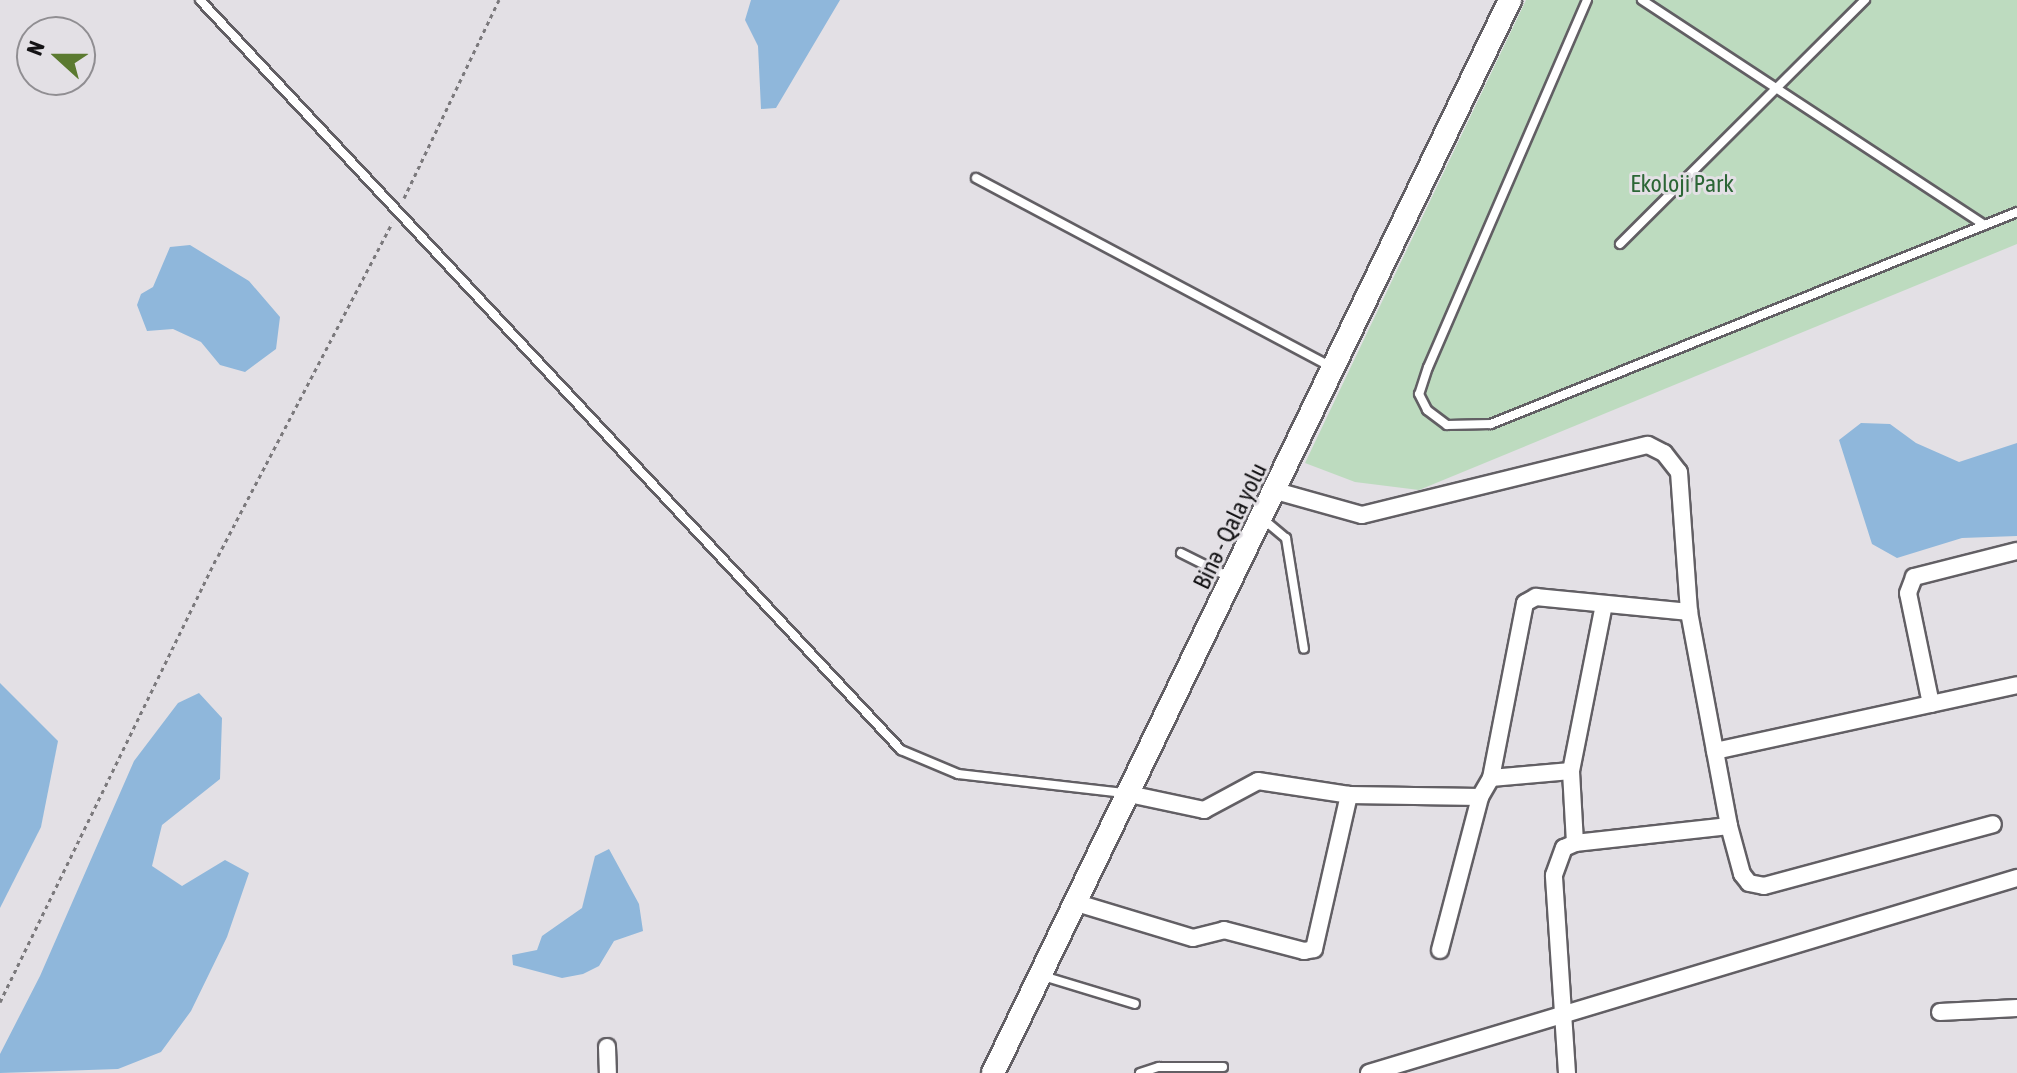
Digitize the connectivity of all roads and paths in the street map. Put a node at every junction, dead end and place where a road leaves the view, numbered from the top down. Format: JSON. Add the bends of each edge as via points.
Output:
{"nodes":[{"id":1,"x":200,"y":0,"type":"edge"},
{"id":2,"x":499,"y":0,"type":"edge"},
{"id":3,"x":1510,"y":0,"type":"edge"},
{"id":4,"x":1587,"y":0,"type":"edge"},
{"id":5,"x":1642,"y":0,"type":"edge"},
{"id":6,"x":1865,"y":0,"type":"edge"},
{"id":7,"x":1777,"y":89,"type":"junction"},
{"id":8,"x":976,"y":178,"type":"dead end"},
{"id":9,"x":398,"y":211,"type":"junction"},
{"id":10,"x":2017,"y":212,"type":"edge"},
{"id":11,"x":1985,"y":225,"type":"junction"},
{"id":12,"x":1620,"y":244,"type":"dead end"},
{"id":13,"x":1335,"y":369,"type":"junction"},
{"id":14,"x":1276,"y":491,"type":"junction"},
{"id":15,"x":1262,"y":518,"type":"junction"},
{"id":16,"x":2017,"y":551,"type":"edge"},
{"id":17,"x":1181,"y":553,"type":"dead end"},
{"id":18,"x":1233,"y":579,"type":"junction"},
{"id":19,"x":1604,"y":605,"type":"junction"},
{"id":20,"x":1689,"y":612,"type":"junction"},
{"id":21,"x":1304,"y":649,"type":"dead end"},
{"id":22,"x":2017,"y":685,"type":"edge"},
{"id":23,"x":1931,"y":704,"type":"junction"},
{"id":24,"x":1715,"y":751,"type":"junction"},
{"id":25,"x":1571,"y":771,"type":"junction"},
{"id":26,"x":1491,"y":778,"type":"junction"},
{"id":27,"x":1129,"y":794,"type":"junction"},
{"id":28,"x":1349,"y":795,"type":"junction"},
{"id":29,"x":1480,"y":797,"type":"junction"},
{"id":30,"x":1993,"y":824,"type":"dead end"},
{"id":31,"x":1729,"y":826,"type":"junction"},
{"id":32,"x":1575,"y":843,"type":"junction"},
{"id":33,"x":2017,"y":878,"type":"edge"},
{"id":34,"x":1077,"y":903,"type":"junction"},
{"id":35,"x":1440,"y":950,"type":"dead end"},
{"id":36,"x":1042,"y":976,"type":"junction"},
{"id":37,"x":0,"y":1002,"type":"edge"},
{"id":38,"x":1135,"y":1004,"type":"dead end"},
{"id":39,"x":2017,"y":1008,"type":"edge"},
{"id":40,"x":1940,"y":1012,"type":"dead end"},
{"id":41,"x":1564,"y":1016,"type":"junction"},
{"id":42,"x":607,"y":1047,"type":"dead end"},
{"id":43,"x":1223,"y":1067,"type":"dead end"},
{"id":44,"x":1391,"y":1070,"type":"edge"},
{"id":45,"x":608,"y":1073,"type":"edge"},
{"id":46,"x":993,"y":1073,"type":"edge"},
{"id":47,"x":1140,"y":1073,"type":"edge"},
{"id":48,"x":1369,"y":1073,"type":"edge"},
{"id":49,"x":1567,"y":1073,"type":"edge"}],
"edges":[{"from":1,"to":9,"type":"lane"},
{"from":2,"to":9,"type":"path"},
{"from":3,"to":13,"type":"main road","name":"Binə - Qala yolu"},
{"from":4,"to":11,"type":"lane","via":[[1419,394],[1427,410],[1447,425],[1491,424]]},
{"from":5,"to":7,"type":"lane"},
{"from":6,"to":7,"type":"lane"},
{"from":7,"to":11,"type":"lane"},
{"from":7,"to":12,"type":"lane"},
{"from":8,"to":13,"type":"lane"},
{"from":9,"to":27,"type":"lane","via":[[901,750],[958,774]]},
{"from":9,"to":37,"type":"path","via":[[218,556]]},
{"from":10,"to":11,"type":"lane"},
{"from":13,"to":14,"type":"main road","name":"Binə - Qala yolu"},
{"from":14,"to":15,"type":"main road","name":"Binə - Qala yolu"},
{"from":14,"to":20,"type":"street","via":[[1362,515],[1648,445],[1664,453],[1679,472]]},
{"from":15,"to":18,"type":"main road","name":"Binə - Qala yolu"},
{"from":15,"to":21,"type":"lane","via":[[1286,538]]},
{"from":16,"to":23,"type":"street","via":[[1914,577],[1908,593]]},
{"from":17,"to":18,"type":"lane"},
{"from":18,"to":27,"type":"main road","name":"Binə - Qala yolu"},
{"from":19,"to":20,"type":"street"},
{"from":19,"to":25,"type":"street"},
{"from":19,"to":26,"type":"street","via":[[1536,597],[1525,603]]},
{"from":20,"to":24,"type":"street"},
{"from":22,"to":23,"type":"street"},
{"from":23,"to":24,"type":"street"},
{"from":24,"to":31,"type":"street"},
{"from":25,"to":26,"type":"street"},
{"from":25,"to":32,"type":"street"},
{"from":26,"to":29,"type":"street"},
{"from":27,"to":28,"type":"street","via":[[1204,810],[1258,781]]},
{"from":27,"to":34,"type":"main road","name":"Binə - Qala yolu"},
{"from":28,"to":29,"type":"street"},
{"from":28,"to":34,"type":"street","via":[[1314,949],[1304,951],[1224,930],[1193,938]]},
{"from":29,"to":35,"type":"street"},
{"from":30,"to":31,"type":"street","via":[[1764,886],[1742,874]]},
{"from":31,"to":32,"type":"street"},
{"from":32,"to":41,"type":"street","via":[[1557,860],[1552,893]]},
{"from":33,"to":41,"type":"street"},
{"from":34,"to":36,"type":"main road","name":"Binə - Qala yolu"},
{"from":36,"to":38,"type":"lane"},
{"from":36,"to":46,"type":"main road","name":"Binə - Qala yolu"},
{"from":39,"to":40,"type":"street"},
{"from":41,"to":44,"type":"street"},
{"from":41,"to":49,"type":"street"},
{"from":42,"to":45,"type":"street"},
{"from":43,"to":47,"type":"lane","via":[[1159,1067]]},
{"from":44,"to":48,"type":"street"}]}
